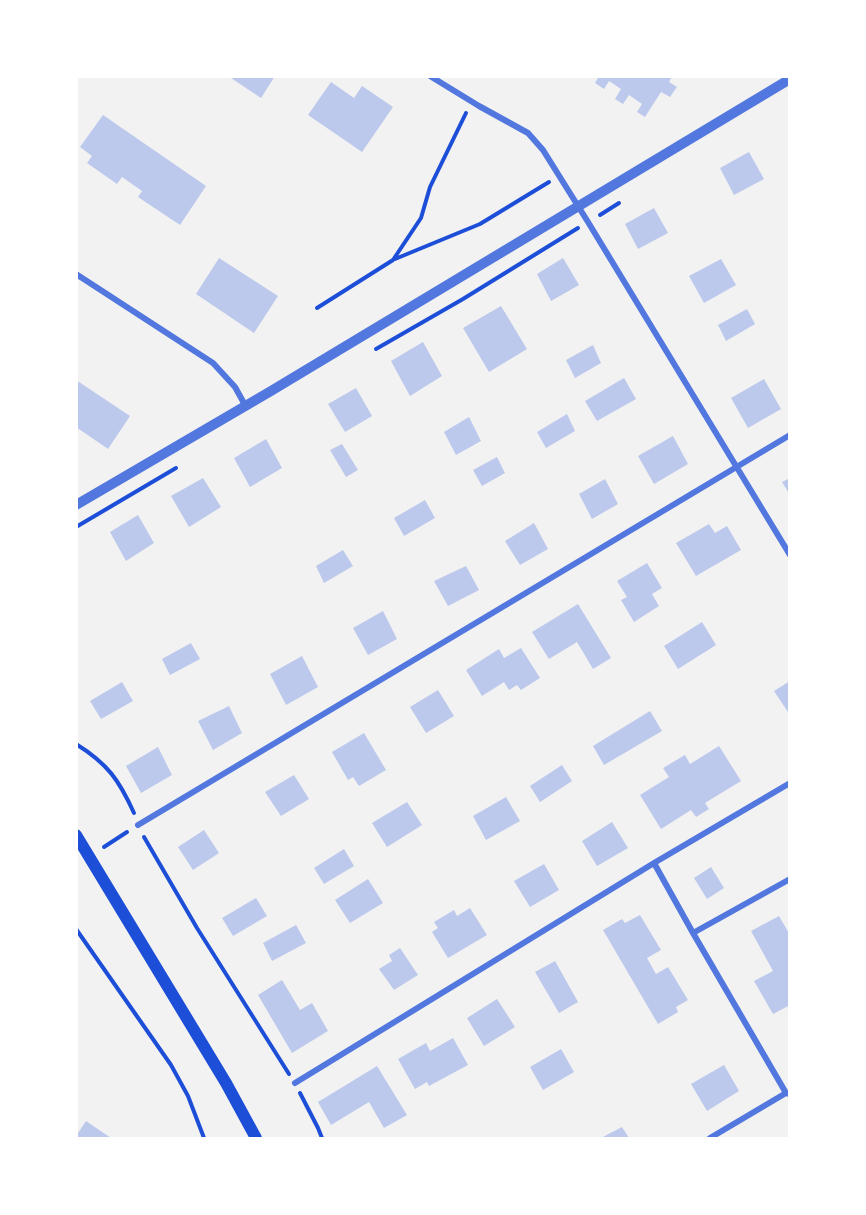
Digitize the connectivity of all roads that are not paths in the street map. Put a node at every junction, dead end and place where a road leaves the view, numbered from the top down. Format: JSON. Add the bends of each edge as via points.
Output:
{"nodes":[{"id":1,"x":430,"y":76,"type":"edge"},
{"id":2,"x":789,"y":79,"type":"edge"},
{"id":3,"x":578,"y":206,"type":"junction"},
{"id":4,"x":76,"y":274,"type":"edge"},
{"id":5,"x":245,"y":405,"type":"junction"},
{"id":6,"x":789,"y":435,"type":"edge"},
{"id":7,"x":737,"y":467,"type":"junction"},
{"id":8,"x":76,"y":505,"type":"edge"},
{"id":9,"x":789,"y":555,"type":"edge"},
{"id":10,"x":789,"y":783,"type":"edge"},
{"id":11,"x":138,"y":825,"type":"road end"},
{"id":12,"x":76,"y":835,"type":"edge"},
{"id":13,"x":654,"y":863,"type":"junction"},
{"id":14,"x":789,"y":879,"type":"edge"},
{"id":15,"x":693,"y":933,"type":"junction"},
{"id":16,"x":296,"y":1083,"type":"road end"},
{"id":17,"x":788,"y":1093,"type":"edge"},
{"id":18,"x":256,"y":1138,"type":"edge"},
{"id":19,"x":710,"y":1138,"type":"edge"}],
"edges":[{"from":1,"to":3,"type":"street","via":[[528,133]]},
{"from":2,"to":3,"type":"street"},
{"from":3,"to":5,"type":"street"},
{"from":3,"to":7,"type":"street"},
{"from":4,"to":5,"type":"street","via":[[213,363]]},
{"from":5,"to":8,"type":"street"},
{"from":6,"to":7,"type":"street"},
{"from":7,"to":9,"type":"street"},
{"from":7,"to":11,"type":"street"},
{"from":10,"to":13,"type":"street"},
{"from":12,"to":18,"type":"main road"},
{"from":13,"to":15,"type":"street"},
{"from":13,"to":16,"type":"street"},
{"from":14,"to":15,"type":"street"},
{"from":15,"to":17,"type":"street"},
{"from":17,"to":19,"type":"street"}]}
